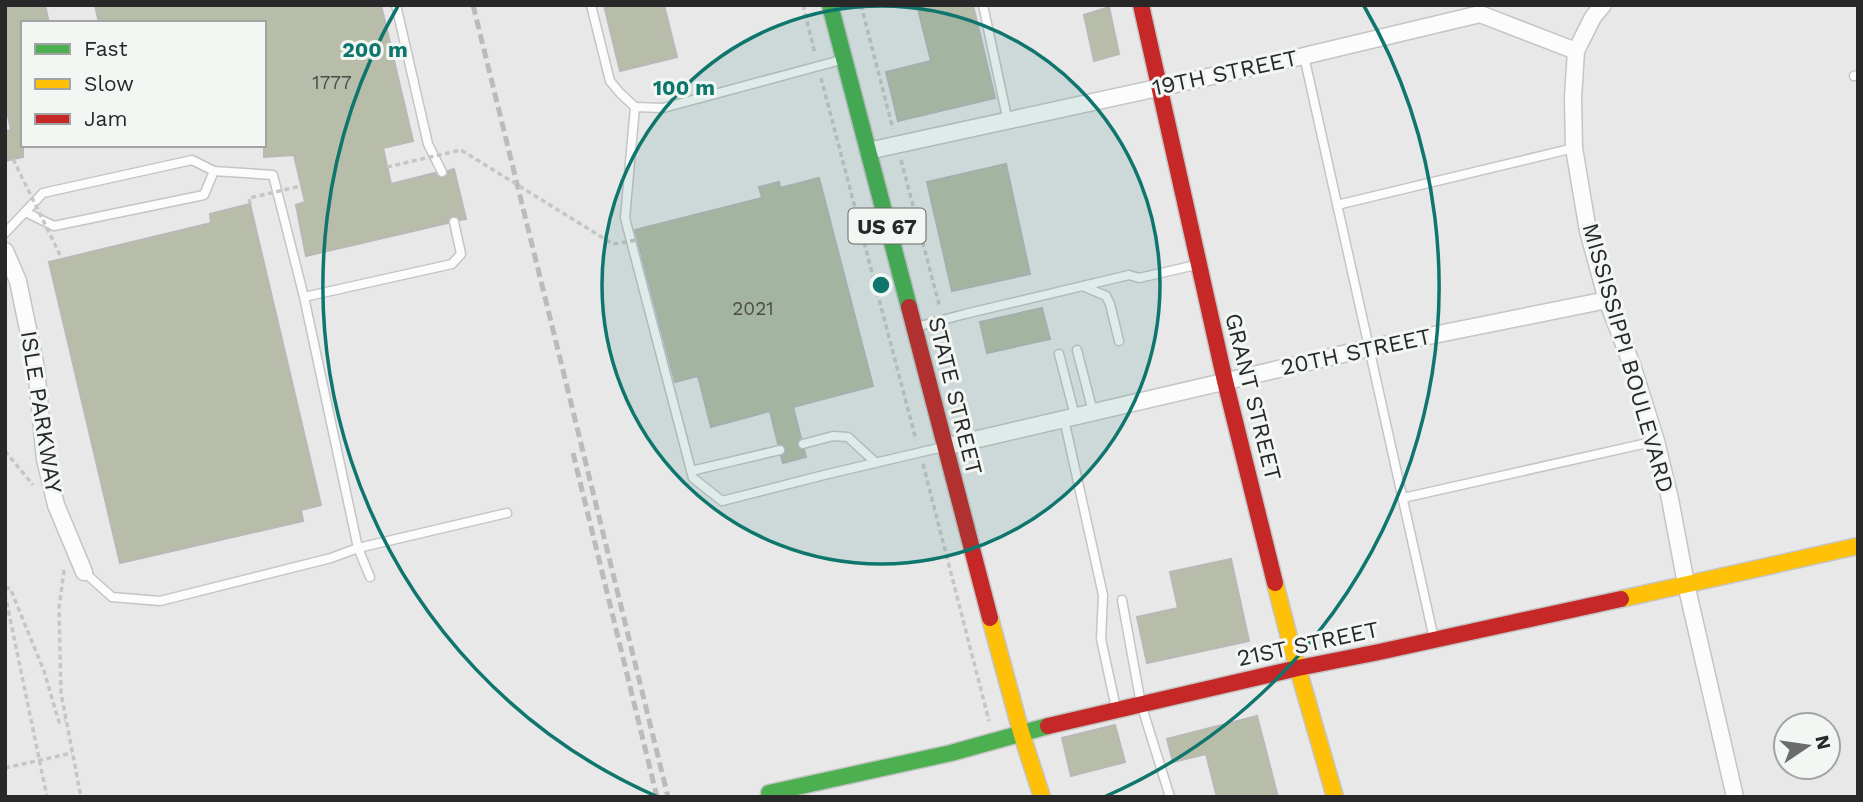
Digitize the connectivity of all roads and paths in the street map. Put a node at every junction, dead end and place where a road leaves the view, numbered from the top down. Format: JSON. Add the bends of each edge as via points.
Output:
{"nodes":[{"id":1,"x":396,"y":5,"type":"edge"},
{"id":2,"x":591,"y":5,"type":"edge"},
{"id":3,"x":803,"y":5,"type":"edge"},
{"id":4,"x":830,"y":5,"type":"edge"},
{"id":5,"x":861,"y":5,"type":"edge"},
{"id":6,"x":983,"y":5,"type":"edge"},
{"id":7,"x":1141,"y":5,"type":"edge"},
{"id":8,"x":1603,"y":5,"type":"edge"},
{"id":9,"x":1479,"y":10,"type":"edge"},
{"id":10,"x":1576,"y":51,"type":"junction"},
{"id":11,"x":1304,"y":56,"type":"junction"},
{"id":12,"x":844,"y":60,"type":"junction"},
{"id":13,"x":818,"y":66,"type":"junction"},
{"id":14,"x":1159,"y":87,"type":"junction"},
{"id":15,"x":635,"y":107,"type":"junction"},
{"id":16,"x":1008,"y":122,"type":"junction"},
{"id":17,"x":897,"y":145,"type":"junction"},
{"id":18,"x":1574,"y":148,"type":"junction"},
{"id":19,"x":868,"y":150,"type":"junction"},
{"id":20,"x":13,"y":159,"type":"dead end"},
{"id":21,"x":387,"y":166,"type":"dead end"},
{"id":22,"x":214,"y":171,"type":"junction"},
{"id":23,"x":442,"y":172,"type":"dead end"},
{"id":24,"x":301,"y":186,"type":"dead end"},
{"id":25,"x":250,"y":204,"type":"dead end"},
{"id":26,"x":1337,"y":205,"type":"junction"},
{"id":27,"x":25,"y":212,"type":"junction"},
{"id":28,"x":454,"y":222,"type":"dead end"},
{"id":29,"x":5,"y":233,"type":"edge"},
{"id":30,"x":637,"y":240,"type":"dead end"},
{"id":31,"x":5,"y":251,"type":"edge"},
{"id":32,"x":62,"y":259,"type":"dead end"},
{"id":33,"x":1199,"y":264,"type":"junction"},
{"id":34,"x":1083,"y":286,"type":"junction"},
{"id":35,"x":303,"y":297,"type":"junction"},
{"id":36,"x":1606,"y":300,"type":"junction"},
{"id":37,"x":943,"y":320,"type":"junction"},
{"id":38,"x":914,"y":328,"type":"junction"},
{"id":39,"x":1119,"y":341,"type":"dead end"},
{"id":40,"x":1369,"y":348,"type":"junction"},
{"id":41,"x":1077,"y":350,"type":"dead end"},
{"id":42,"x":1059,"y":354,"type":"dead end"},
{"id":43,"x":954,"y":363,"type":"dead end"},
{"id":44,"x":1225,"y":381,"type":"junction"},
{"id":45,"x":1094,"y":412,"type":"junction"},
{"id":46,"x":1069,"y":418,"type":"junction"},
{"id":47,"x":1656,"y":441,"type":"junction"},
{"id":48,"x":803,"y":444,"type":"dead end"},
{"id":49,"x":944,"y":447,"type":"junction"},
{"id":50,"x":780,"y":450,"type":"dead end"},
{"id":51,"x":5,"y":452,"type":"edge"},
{"id":52,"x":920,"y":453,"type":"junction"},
{"id":53,"x":876,"y":463,"type":"junction"},
{"id":54,"x":691,"y":471,"type":"junction"},
{"id":55,"x":52,"y":492,"type":"junction"},
{"id":56,"x":1403,"y":498,"type":"junction"},
{"id":57,"x":507,"y":513,"type":"dead end"},
{"id":58,"x":1858,"y":546,"type":"edge"},
{"id":59,"x":358,"y":548,"type":"junction"},
{"id":60,"x":62,"y":559,"type":"dead end"},
{"id":61,"x":84,"y":572,"type":"joint"},
{"id":62,"x":370,"y":577,"type":"dead end"},
{"id":63,"x":1686,"y":584,"type":"junction"},
{"id":64,"x":5,"y":589,"type":"edge"},
{"id":65,"x":5,"y":594,"type":"edge"},
{"id":66,"x":1122,"y":600,"type":"dead end"},
{"id":67,"x":1434,"y":639,"type":"junction"},
{"id":68,"x":1298,"y":668,"type":"junction"},
{"id":69,"x":1141,"y":704,"type":"junction"},
{"id":70,"x":1116,"y":710,"type":"junction"},
{"id":71,"x":65,"y":720,"type":"junction"},
{"id":72,"x":1021,"y":732,"type":"junction"},
{"id":73,"x":993,"y":740,"type":"junction"},
{"id":74,"x":72,"y":754,"type":"junction"},
{"id":75,"x":38,"y":761,"type":"junction"},
{"id":76,"x":5,"y":768,"type":"edge"},
{"id":77,"x":770,"y":795,"type":"edge"},
{"id":78,"x":47,"y":797,"type":"edge"},
{"id":79,"x":81,"y":797,"type":"edge"},
{"id":80,"x":1042,"y":797,"type":"edge"},
{"id":81,"x":1170,"y":797,"type":"edge"},
{"id":82,"x":1335,"y":797,"type":"edge"},
{"id":83,"x":1735,"y":797,"type":"edge"}],
"edges":[{"from":1,"to":23,"type":"lane","via":[[428,144]]},
{"from":2,"to":15,"type":"lane","via":[[610,81]]},
{"from":3,"to":13,"type":"path"},
{"from":4,"to":12,"type":"main road","name":"STATE STREET","number":"US 67"},
{"from":5,"to":17,"type":"path"},
{"from":6,"to":16,"type":"lane"},
{"from":7,"to":14,"type":"main road","name":"GRANT STREET"},
{"from":8,"to":10,"type":"street","name":"MISSISSIPPI BOULEVARD"},
{"from":9,"to":10,"type":"street","name":"19TH STREET"},
{"from":9,"to":11,"type":"street","name":"19TH STREET"},
{"from":10,"to":18,"type":"street","name":"MISSISSIPPI BOULEVARD"},
{"from":11,"to":14,"type":"street","name":"19TH STREET"},
{"from":11,"to":26,"type":"lane"},
{"from":12,"to":13,"type":"lane"},
{"from":12,"to":19,"type":"main road","name":"STATE STREET","number":"US 67"},
{"from":13,"to":15,"type":"lane","via":[[663,108]]},
{"from":13,"to":52,"type":"path"},
{"from":14,"to":16,"type":"street","name":"19TH STREET"},
{"from":14,"to":33,"type":"main road","name":"GRANT STREET"},
{"from":15,"to":54,"type":"lane","via":[[625,218]]},
{"from":16,"to":17,"type":"street","name":"19TH STREET"},
{"from":17,"to":19,"type":"street","name":"19TH STREET"},
{"from":17,"to":37,"type":"path"},
{"from":18,"to":26,"type":"lane"},
{"from":18,"to":36,"type":"street","name":"MISSISSIPPI BOULEVARD"},
{"from":19,"to":38,"type":"main road","name":"STATE STREET","number":"US 67"},
{"from":20,"to":32,"type":"path","bridge":true},
{"from":21,"to":30,"type":"path","bridge":true,"via":[[461,150],[613,244]]},
{"from":22,"to":27,"type":"lane","via":[[192,160],[43,193]]},
{"from":22,"to":27,"type":"lane","via":[[204,195],[54,226]]},
{"from":22,"to":35,"type":"lane","via":[[273,175]]},
{"from":24,"to":25,"type":"path","bridge":true,"via":[[249,198]]},
{"from":26,"to":40,"type":"lane"},
{"from":27,"to":29,"type":"lane"},
{"from":28,"to":35,"type":"lane","via":[[461,254],[452,264]]},
{"from":31,"to":55,"type":"street","name":"ISLE PARKWAY","via":[[18,281],[36,368],[44,459]]},
{"from":33,"to":34,"type":"lane"},
{"from":33,"to":44,"type":"main road","name":"GRANT STREET"},
{"from":34,"to":37,"type":"lane"},
{"from":34,"to":39,"type":"lane","via":[[1106,296]]},
{"from":35,"to":59,"type":"lane"},
{"from":36,"to":40,"type":"street","name":"20TH STREET"},
{"from":36,"to":47,"type":"street","name":"MISSISSIPPI BOULEVARD"},
{"from":37,"to":38,"type":"lane"},
{"from":37,"to":43,"type":"path"},
{"from":38,"to":49,"type":"main road","name":"STATE STREET","number":"US 67"},
{"from":40,"to":44,"type":"street","name":"20TH STREET"},
{"from":40,"to":56,"type":"lane"},
{"from":41,"to":45,"type":"lane"},
{"from":42,"to":46,"type":"lane"},
{"from":44,"to":45,"type":"street","name":"20TH STREET"},
{"from":44,"to":68,"type":"main road","name":"GRANT STREET"},
{"from":45,"to":46,"type":"street","name":"20TH STREET"},
{"from":46,"to":49,"type":"street","name":"20TH STREET"},
{"from":46,"to":70,"type":"lane","via":[[1103,595],[1101,639]]},
{"from":47,"to":56,"type":"lane"},
{"from":47,"to":63,"type":"street","name":"MISSISSIPPI BOULEVARD"},
{"from":48,"to":53,"type":"lane","via":[[848,437]]},
{"from":49,"to":52,"type":"lane"},
{"from":49,"to":72,"type":"main road","name":"STATE STREET","number":"US 67"},
{"from":50,"to":54,"type":"lane"},
{"from":51,"to":55,"type":"path","via":[[42,495]]},
{"from":52,"to":53,"type":"lane"},
{"from":52,"to":73,"type":"path"},
{"from":53,"to":54,"type":"lane","via":[[722,502],[693,478]]},
{"from":55,"to":61,"type":"street","name":"ISLE PARKWAY"},
{"from":56,"to":67,"type":"lane"},
{"from":57,"to":59,"type":"lane"},
{"from":58,"to":63,"type":"main road","name":"21ST STREET"},
{"from":59,"to":61,"type":"lane","via":[[160,601],[112,597]]},
{"from":59,"to":62,"type":"lane"},
{"from":60,"to":71,"type":"path","via":[[58,637]]},
{"from":63,"to":67,"type":"main road","name":"21ST STREET"},
{"from":63,"to":83,"type":"street","name":"MISSISSIPPI BOULEVARD"},
{"from":64,"to":71,"type":"path","via":[[10,588],[44,671],[59,722]]},
{"from":65,"to":75,"type":"path"},
{"from":66,"to":69,"type":"lane"},
{"from":67,"to":68,"type":"main road","name":"21ST STREET"},
{"from":68,"to":69,"type":"main road","name":"21ST STREET"},
{"from":68,"to":82,"type":"main road","name":"GRANT STREET"},
{"from":69,"to":70,"type":"main road","name":"21ST STREET"},
{"from":69,"to":81,"type":"lane"},
{"from":70,"to":72,"type":"main road","name":"21ST STREET"},
{"from":71,"to":74,"type":"path"},
{"from":72,"to":73,"type":"main road","name":"21ST STREET"},
{"from":72,"to":80,"type":"main road","name":"STATE STREET","number":"US 67"},
{"from":73,"to":77,"type":"main road","name":"21ST STREET"},
{"from":74,"to":75,"type":"path"},
{"from":74,"to":79,"type":"path"},
{"from":75,"to":76,"type":"path"},
{"from":75,"to":78,"type":"path"}]}
